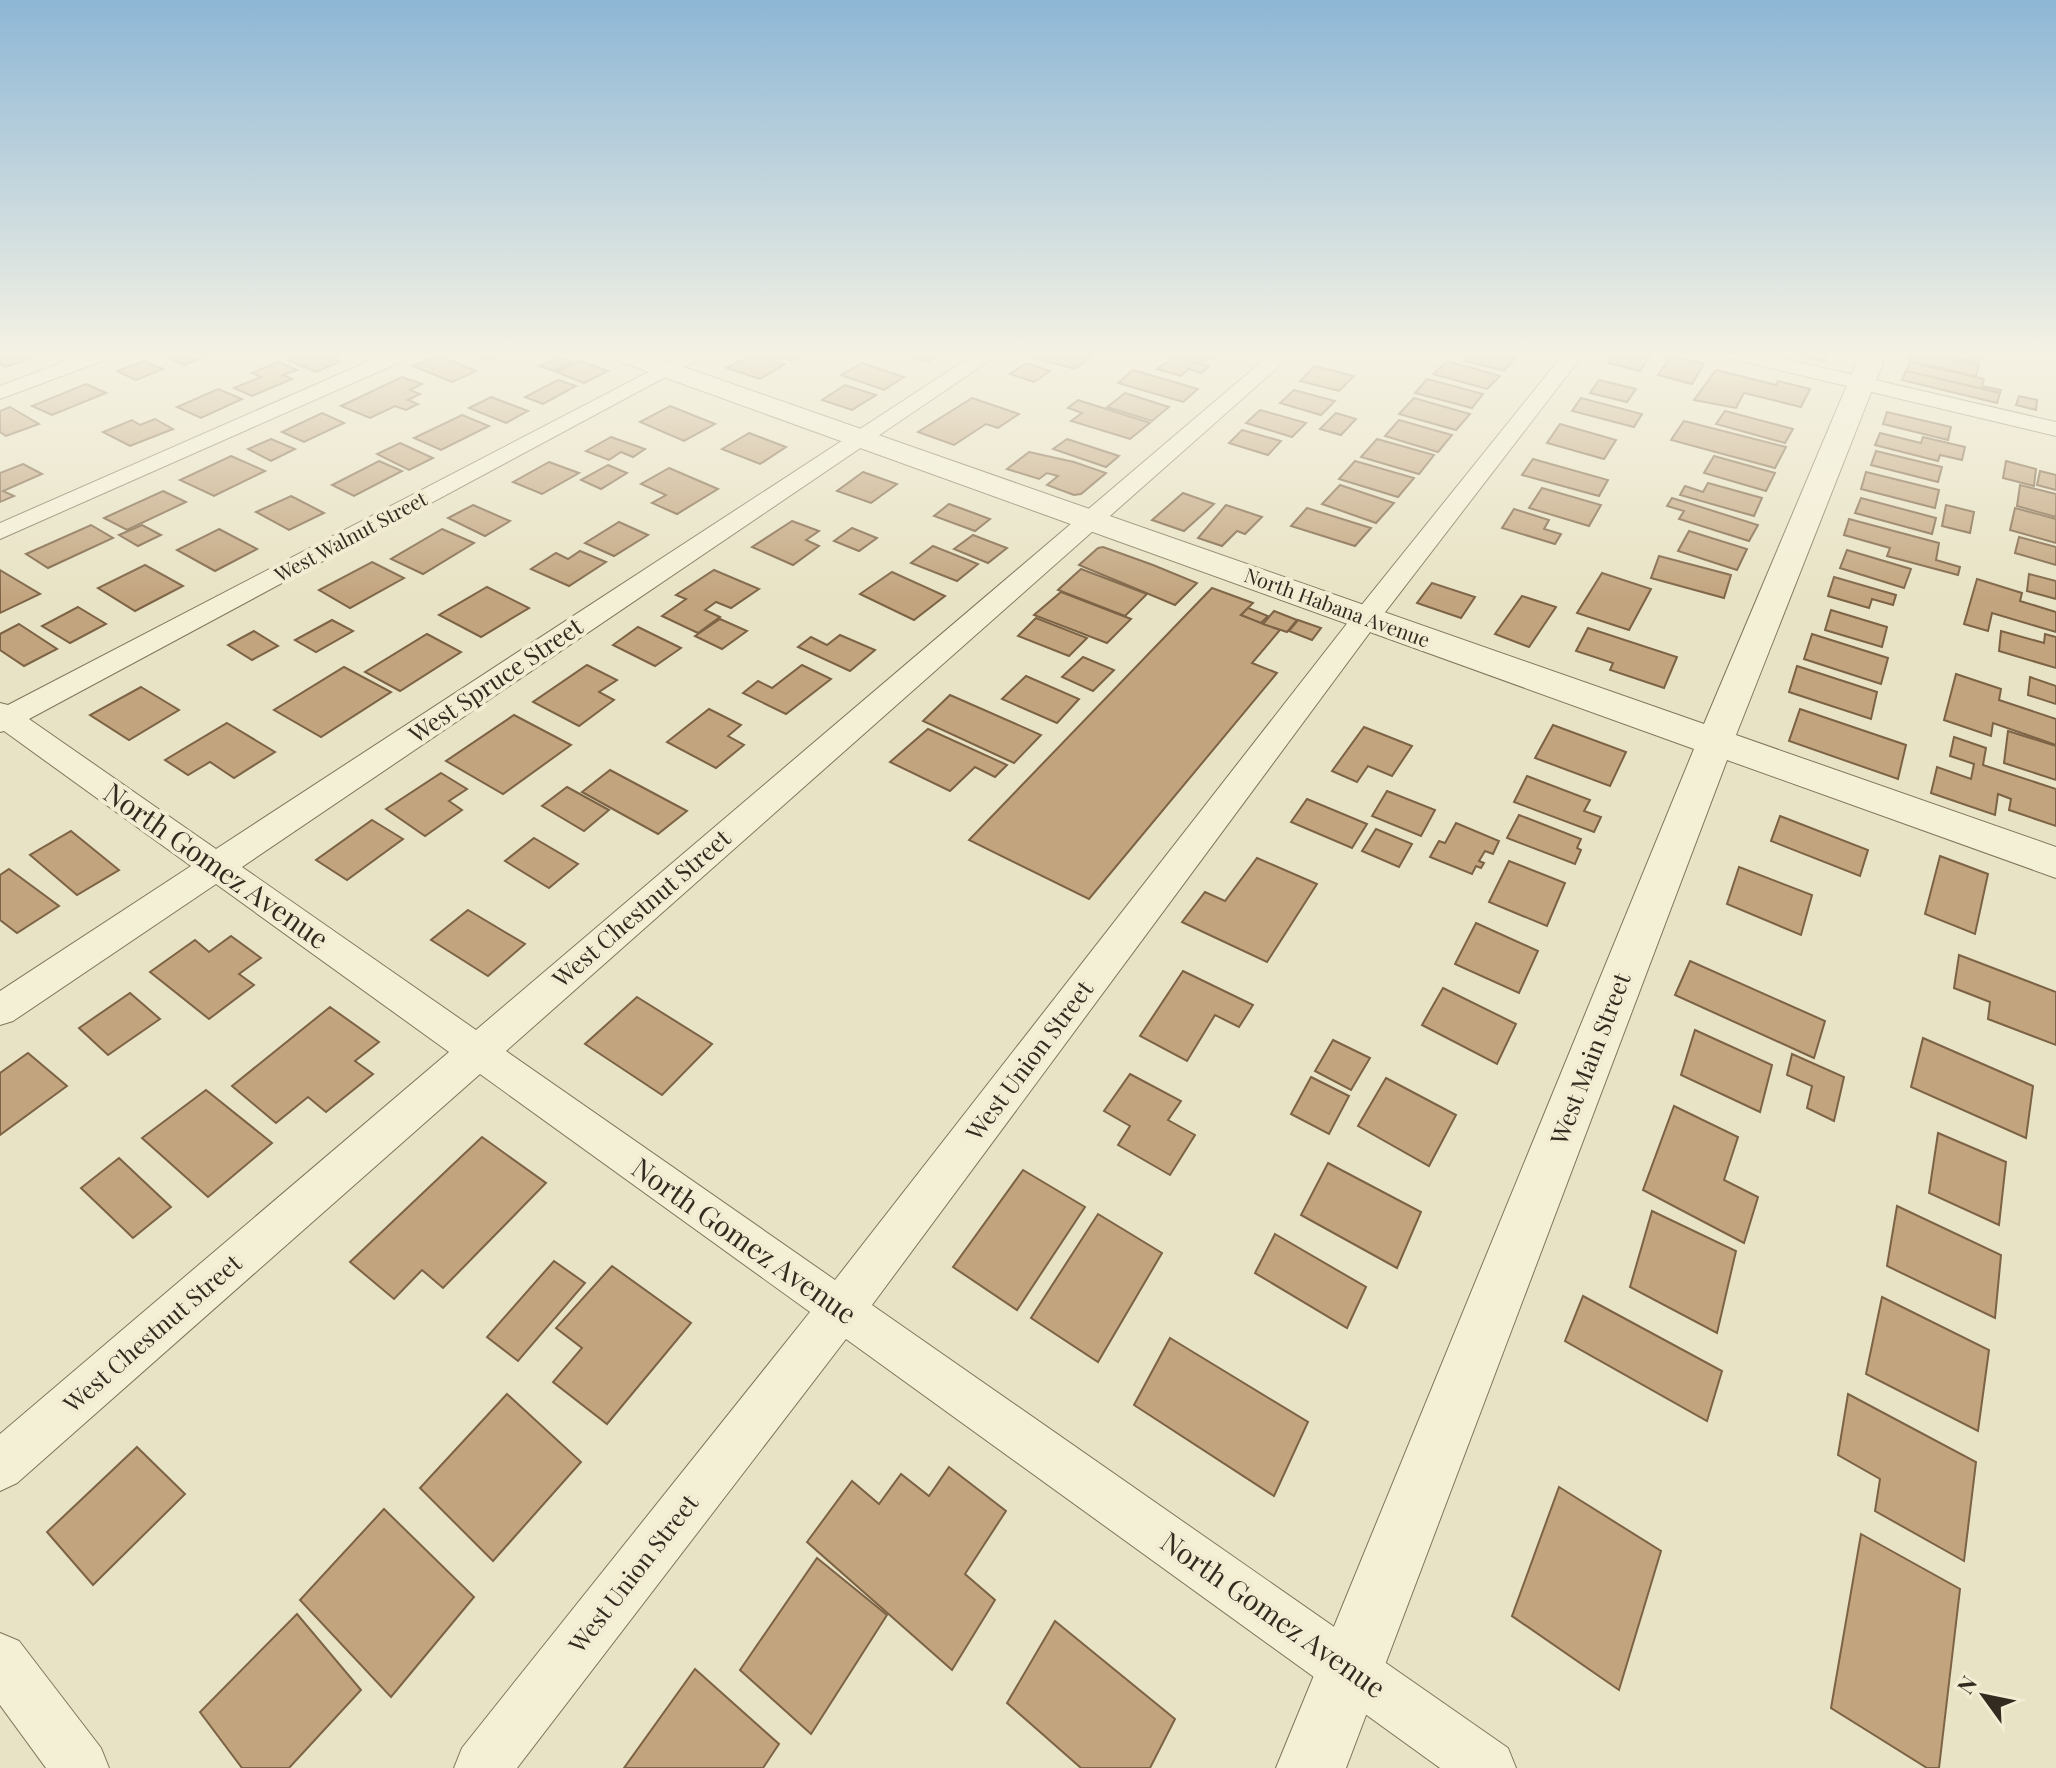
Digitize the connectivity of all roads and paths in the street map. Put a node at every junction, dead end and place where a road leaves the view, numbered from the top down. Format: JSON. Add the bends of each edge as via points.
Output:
{"nodes":[{"id":1,"x":220,"y":435,"type":"edge"},
{"id":2,"x":545,"y":435,"type":"edge"},
{"id":3,"x":849,"y":435,"type":"edge"},
{"id":4,"x":864,"y":435,"type":"edge"},
{"id":5,"x":1190,"y":435,"type":"edge"},
{"id":6,"x":1510,"y":435,"type":"edge"},
{"id":7,"x":1841,"y":435,"type":"edge"},
{"id":8,"x":859,"y":438,"type":"junction"},
{"id":9,"x":1091,"y":520,"type":"junction"},
{"id":10,"x":0,"y":532,"type":"edge"},
{"id":11,"x":1366,"y":618,"type":"junction"},
{"id":12,"x":2,"y":718,"type":"edge"},
{"id":13,"x":1715,"y":742,"type":"junction"},
{"id":14,"x":2056,"y":863,"type":"edge"},
{"id":15,"x":218,"y":867,"type":"junction"},
{"id":16,"x":0,"y":1010,"type":"edge"},
{"id":17,"x":477,"y":1052,"type":"junction"},
{"id":18,"x":841,"y":1309,"type":"junction"},
{"id":19,"x":0,"y":1466,"type":"edge"},
{"id":20,"x":0,"y":1660,"type":"edge"},
{"id":21,"x":1351,"y":1671,"type":"junction"},
{"id":22,"x":81,"y":1768,"type":"edge"},
{"id":23,"x":482,"y":1768,"type":"edge"},
{"id":24,"x":1311,"y":1768,"type":"edge"},
{"id":25,"x":1488,"y":1768,"type":"edge"}],
"edges":[{"from":1,"to":10,"type":"street"},
{"from":2,"to":12,"type":"street","name":"West Walnut Street"},
{"from":3,"to":8,"type":"street","name":"North Habana Avenue"},
{"from":4,"to":8,"type":"street","name":"West Spruce Street"},
{"from":5,"to":9,"type":"street","name":"West Chestnut Street"},
{"from":6,"to":11,"type":"street","name":"West Union Street"},
{"from":7,"to":13,"type":"street","name":"West Main Street"},
{"from":8,"to":9,"type":"street","name":"North Habana Avenue"},
{"from":8,"to":15,"type":"street","name":"West Spruce Street"},
{"from":9,"to":11,"type":"street","name":"North Habana Avenue"},
{"from":9,"to":17,"type":"street","name":"West Chestnut Street"},
{"from":11,"to":13,"type":"street","name":"North Habana Avenue"},
{"from":11,"to":18,"type":"street","name":"West Union Street"},
{"from":12,"to":15,"type":"street","name":"North Gomez Avenue"},
{"from":13,"to":14,"type":"street","name":"North Habana Avenue"},
{"from":13,"to":21,"type":"street","name":"West Main Street"},
{"from":15,"to":16,"type":"street","name":"West Spruce Street"},
{"from":15,"to":17,"type":"street","name":"North Gomez Avenue"},
{"from":17,"to":18,"type":"street","name":"North Gomez Avenue"},
{"from":17,"to":19,"type":"street","name":"West Chestnut Street"},
{"from":18,"to":21,"type":"street","name":"North Gomez Avenue"},
{"from":18,"to":23,"type":"street","name":"West Union Street"},
{"from":20,"to":22,"type":"street"},
{"from":21,"to":24,"type":"street","name":"West Main Street"},
{"from":21,"to":25,"type":"street","name":"North Gomez Avenue"}]}
